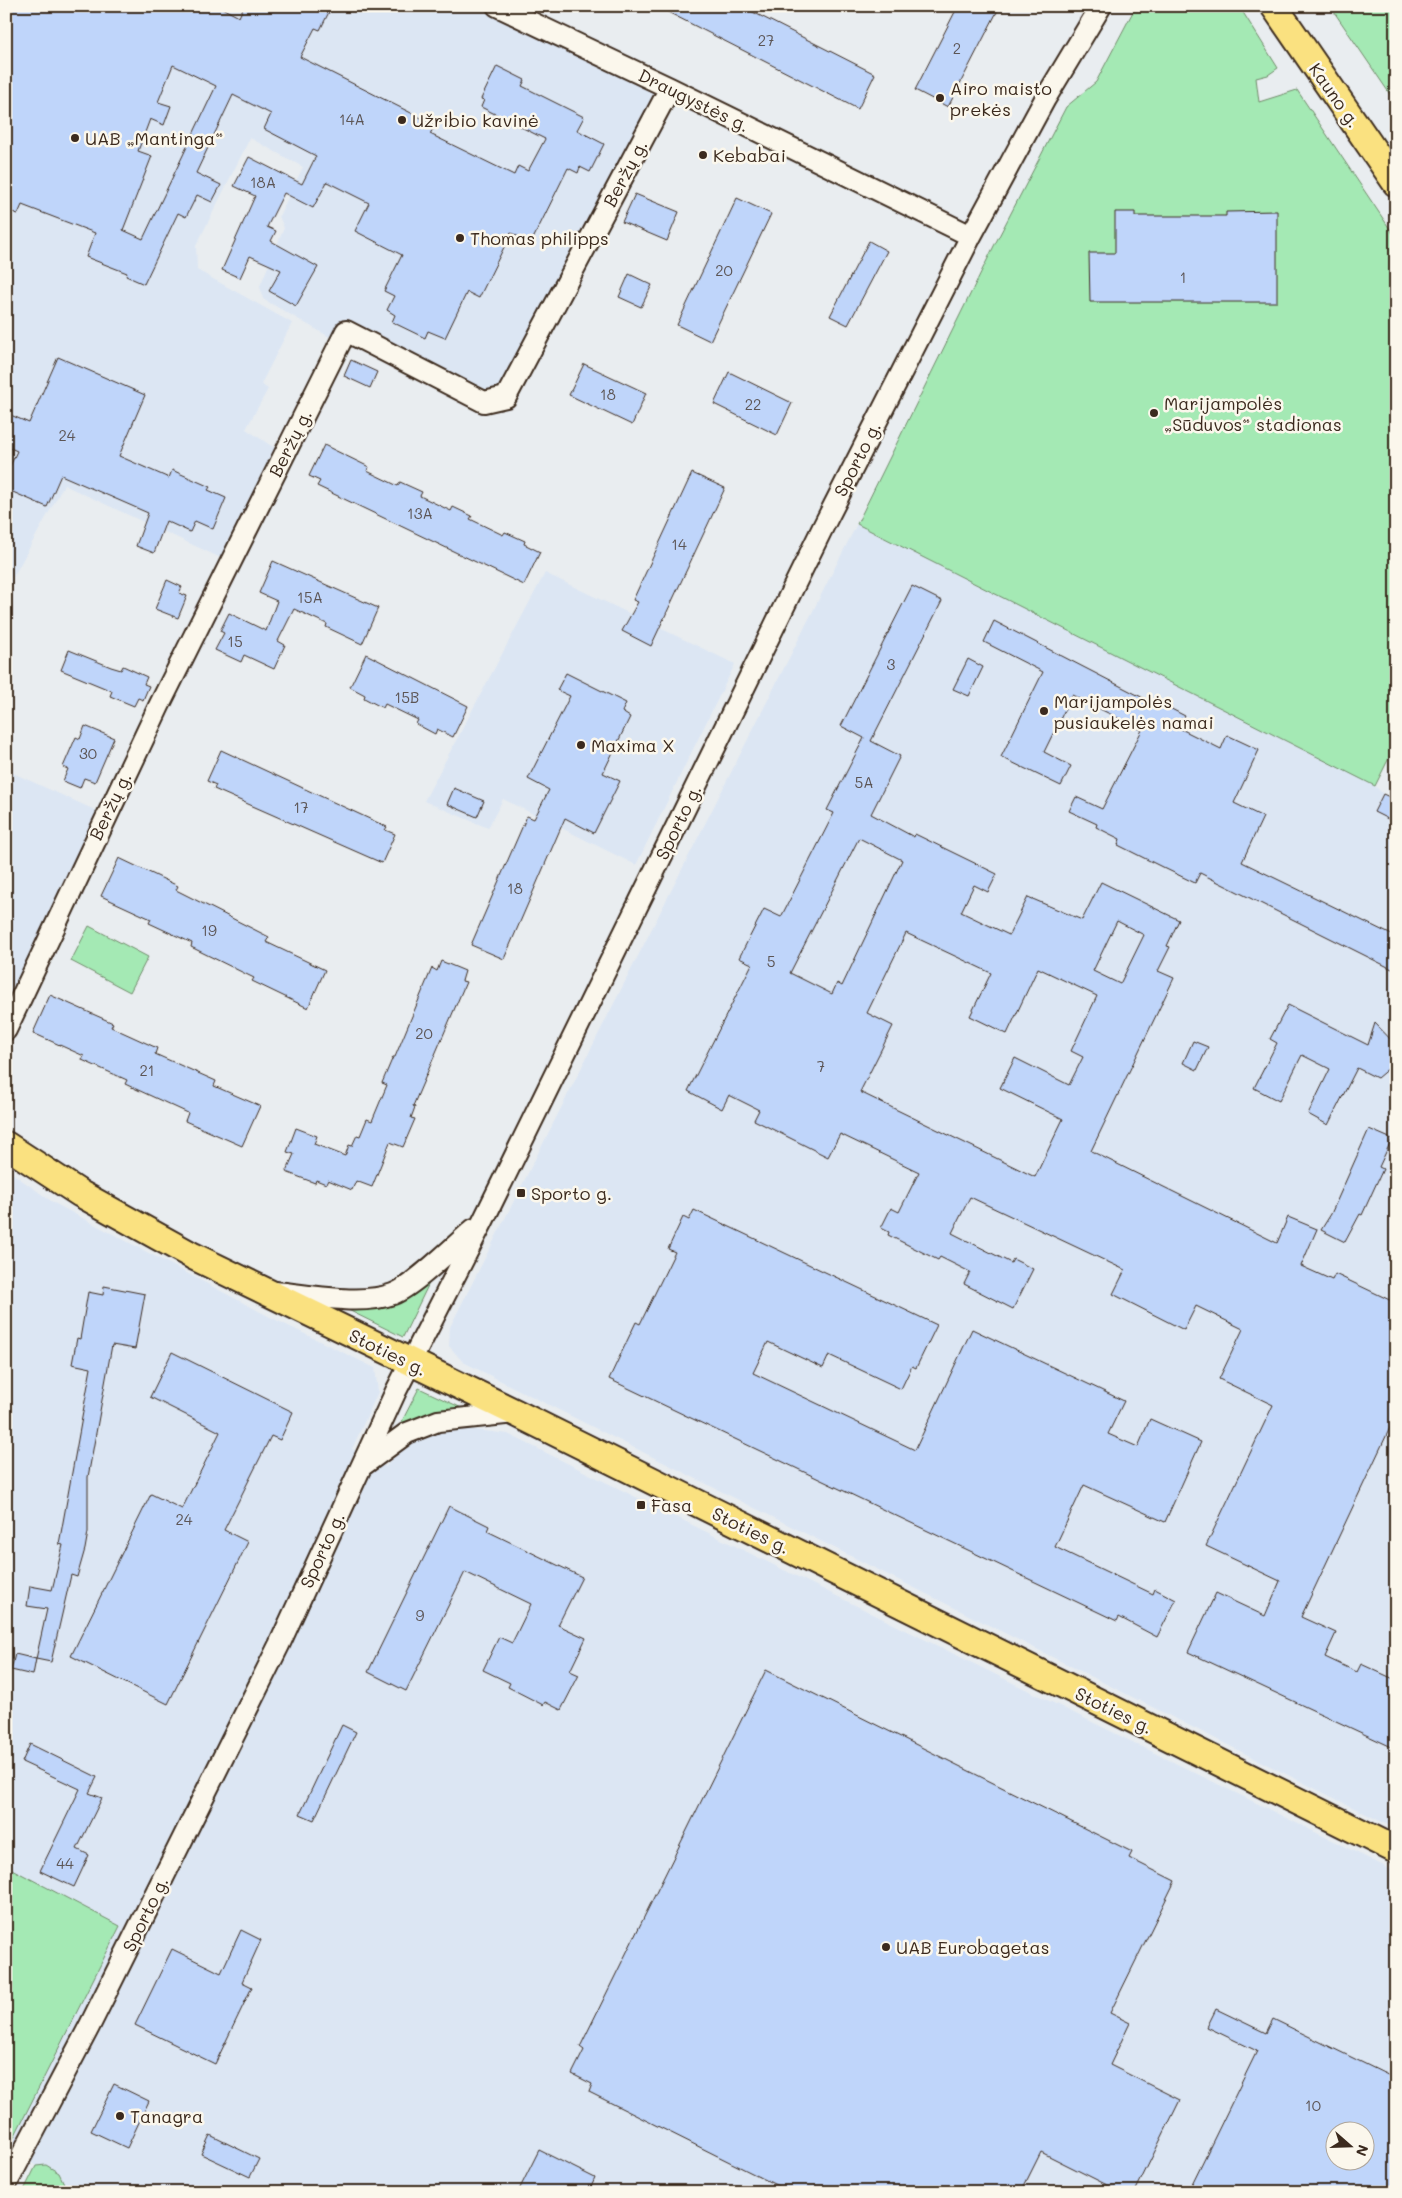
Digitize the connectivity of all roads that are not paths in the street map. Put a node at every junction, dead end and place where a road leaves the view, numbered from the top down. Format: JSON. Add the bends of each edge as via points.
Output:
{"nodes":[{"id":1,"x":497,"y":6,"type":"edge"},
{"id":2,"x":1101,"y":6,"type":"edge"},
{"id":3,"x":1274,"y":6,"type":"edge"},
{"id":4,"x":670,"y":88,"type":"junction"},
{"id":5,"x":1396,"y":183,"type":"edge"},
{"id":6,"x":971,"y":236,"type":"junction"},
{"id":7,"x":6,"y":1030,"type":"edge"},
{"id":8,"x":6,"y":1145,"type":"edge"},
{"id":9,"x":483,"y":1221,"type":"junction"},
{"id":10,"x":265,"y":1291,"type":"junction"},
{"id":11,"x":410,"y":1363,"type":"junction"},
{"id":12,"x":516,"y":1413,"type":"junction"},
{"id":13,"x":360,"y":1467,"type":"junction"},
{"id":14,"x":1396,"y":1850,"type":"edge"},
{"id":15,"x":6,"y":2185,"type":"edge"}],
"edges":[{"from":1,"to":4,"type":"street","name":"Draugystės g."},
{"from":2,"to":6,"type":"street","name":"Sporto g.","via":[[1045,99]]},
{"from":3,"to":5,"type":"main road","name":"Kauno g."},
{"from":4,"to":6,"type":"street","name":"Draugystės g."},
{"from":4,"to":7,"type":"street","name":"Beržų g.","via":[[506,396],[484,402],[346,331],[122,781]]},
{"from":6,"to":9,"type":"street","name":"Sporto g.","via":[[824,524]]},
{"from":8,"to":10,"type":"main road","name":"Stoties g.","via":[[125,1220]]},
{"from":9,"to":10,"type":"street","via":[[394,1294],[366,1300]]},
{"from":9,"to":11,"type":"street","name":"Sporto g."},
{"from":10,"to":11,"type":"main road","name":"Stoties g."},
{"from":11,"to":12,"type":"main road","name":"Stoties g."},
{"from":11,"to":13,"type":"street","name":"Sporto g."},
{"from":12,"to":13,"type":"street","via":[[438,1421],[407,1434]]},
{"from":12,"to":14,"type":"main road","name":"Stoties g."},
{"from":13,"to":15,"type":"street","name":"Sporto g.","via":[[266,1671],[89,2027]]}]}
